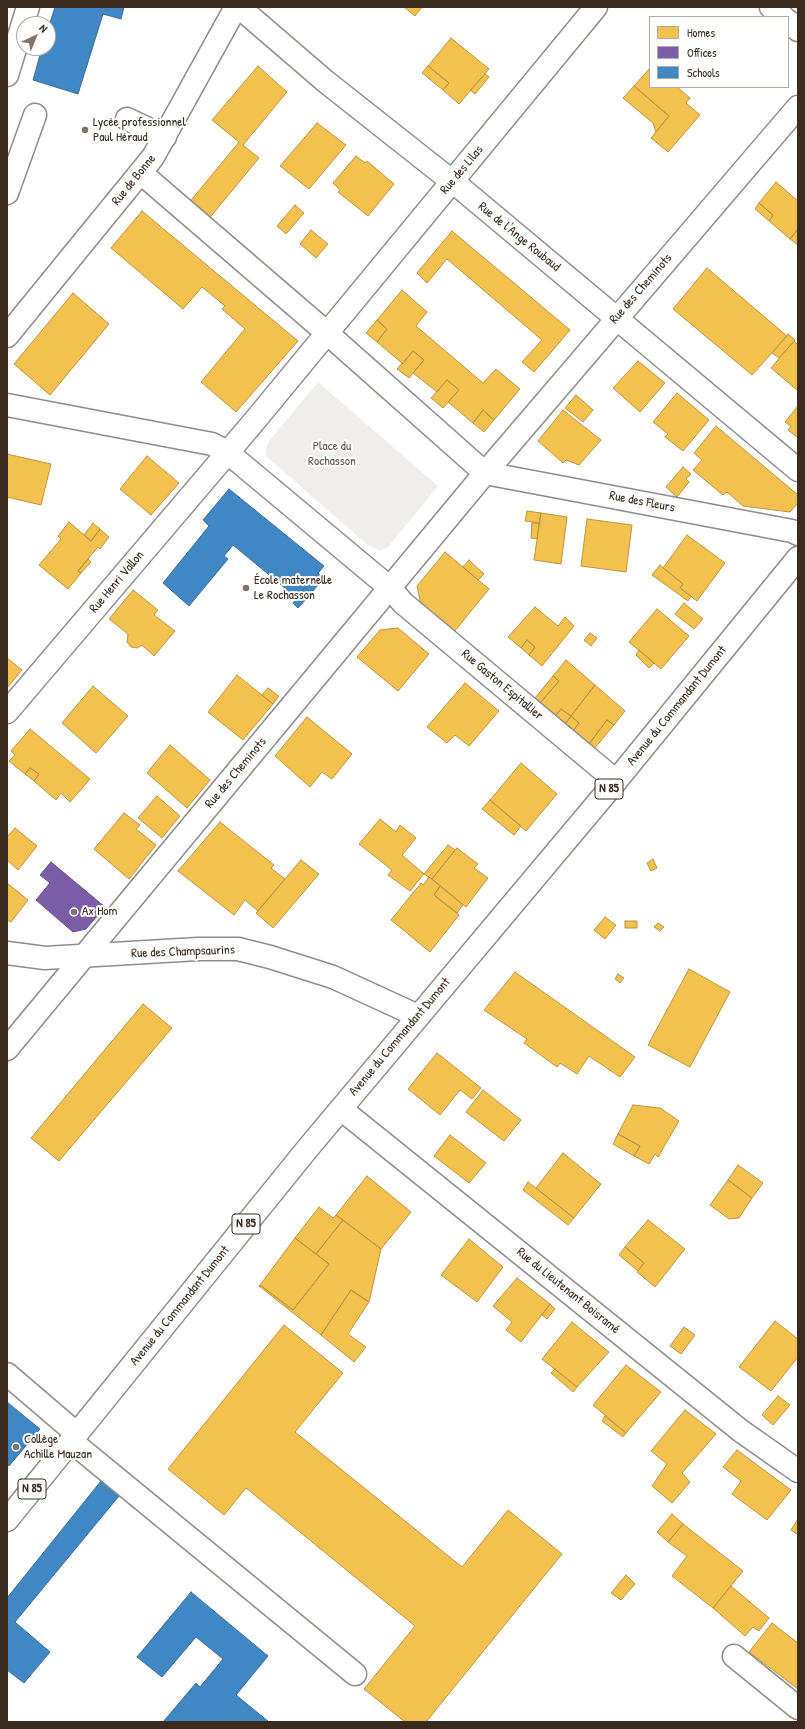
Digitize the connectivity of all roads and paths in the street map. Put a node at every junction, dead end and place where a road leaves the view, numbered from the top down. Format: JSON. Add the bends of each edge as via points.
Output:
{"nodes":[{"id":1,"x":28,"y":7,"type":"edge"},
{"id":2,"x":237,"y":7,"type":"edge"},
{"id":3,"x":596,"y":7,"type":"edge"},
{"id":4,"x":771,"y":7,"type":"edge"},
{"id":5,"x":782,"y":16,"type":"edge"},
{"id":6,"x":789,"y":22,"type":"edge"},
{"id":7,"x":798,"y":30,"type":"edge"},
{"id":8,"x":7,"y":75,"type":"edge"},
{"id":9,"x":798,"y":107,"type":"edge"},
{"id":10,"x":35,"y":115,"type":"dead end"},
{"id":11,"x":127,"y":119,"type":"dead end"},
{"id":12,"x":165,"y":137,"type":"junction"},
{"id":13,"x":141,"y":173,"type":"junction"},
{"id":14,"x":453,"y":182,"type":"junction"},
{"id":15,"x":7,"y":193,"type":"edge"},
{"id":16,"x":616,"y":318,"type":"junction"},
{"id":17,"x":327,"y":333,"type":"junction"},
{"id":18,"x":7,"y":336,"type":"edge"},
{"id":19,"x":7,"y":405,"type":"edge"},
{"id":20,"x":227,"y":452,"type":"junction"},
{"id":21,"x":798,"y":470,"type":"edge"},
{"id":22,"x":484,"y":473,"type":"junction"},
{"id":23,"x":798,"y":534,"type":"edge"},
{"id":24,"x":798,"y":558,"type":"edge"},
{"id":25,"x":390,"y":588,"type":"junction"},
{"id":26,"x":7,"y":712,"type":"edge"},
{"id":27,"x":616,"y":781,"type":"junction"},
{"id":28,"x":7,"y":953,"type":"edge"},
{"id":29,"x":82,"y":957,"type":"junction"},
{"id":30,"x":418,"y":1016,"type":"junction"},
{"id":31,"x":7,"y":1049,"type":"edge"},
{"id":32,"x":340,"y":1108,"type":"junction"},
{"id":33,"x":7,"y":1374,"type":"edge"},
{"id":34,"x":74,"y":1438,"type":"junction"},
{"id":35,"x":798,"y":1471,"type":"edge"},
{"id":36,"x":7,"y":1520,"type":"edge"},
{"id":37,"x":734,"y":1656,"type":"dead end"},
{"id":38,"x":355,"y":1674,"type":"dead end"},
{"id":39,"x":798,"y":1708,"type":"edge"}],
"edges":[{"from":1,"to":8,"type":"street"},
{"from":2,"to":12,"type":"street","name":"Rue de Bonne"},
{"from":2,"to":14,"type":"street","name":"Rue de l'Ange Roubaud","via":[[325,81]]},
{"from":3,"to":14,"type":"street","name":"Rue des Lilas"},
{"from":4,"to":5,"type":"street"},
{"from":6,"to":7,"type":"street"},
{"from":9,"to":16,"type":"street","name":"Rue des Cheminots"},
{"from":10,"to":15,"type":"street"},
{"from":11,"to":12,"type":"street"},
{"from":12,"to":13,"type":"street","name":"Rue de Bonne"},
{"from":13,"to":17,"type":"street"},
{"from":13,"to":18,"type":"street","name":"Rue de Bonne"},
{"from":14,"to":16,"type":"street","name":"Rue de l'Ange Roubaud"},
{"from":14,"to":17,"type":"street","name":"Rue des Lilas"},
{"from":16,"to":21,"type":"street","name":"Rue de l'Ange Roubaud"},
{"from":16,"to":22,"type":"street","name":"Rue des Cheminots"},
{"from":17,"to":20,"type":"street"},
{"from":17,"to":22,"type":"street"},
{"from":19,"to":20,"type":"street","via":[[212,444]]},
{"from":20,"to":25,"type":"street"},
{"from":20,"to":26,"type":"street","name":"Rue Henri Vallon"},
{"from":22,"to":23,"type":"street","name":"Rue des Fleurs","via":[[792,530]]},
{"from":22,"to":25,"type":"street"},
{"from":24,"to":27,"type":"street","name":"Avenue du Commandant Dumont","number":"N 85"},
{"from":25,"to":27,"type":"street","name":"Rue Gaston Espitallier","via":[[403,603]]},
{"from":25,"to":29,"type":"street","name":"Rue des Cheminots"},
{"from":27,"to":30,"type":"street","name":"Avenue du Commandant Dumont","number":"N 85"},
{"from":28,"to":29,"type":"street","name":"Rue des Champsaurins","via":[[45,958]]},
{"from":29,"to":30,"type":"street","name":"Rue des Champsaurins","via":[[198,949],[238,949],[333,977]]},
{"from":29,"to":31,"type":"street","name":"Rue des Cheminots"},
{"from":30,"to":32,"type":"street","name":"Avenue du Commandant Dumont","number":"N 85"},
{"from":32,"to":34,"type":"street","name":"Avenue du Commandant Dumont","number":"N 85"},
{"from":32,"to":35,"type":"street","name":"Rue du Lieutenant Boisramé","via":[[741,1431]]},
{"from":33,"to":34,"type":"street"},
{"from":34,"to":36,"type":"street","name":"Avenue du Commandant Dumont","number":"N 85"},
{"from":34,"to":38,"type":"street"},
{"from":37,"to":39,"type":"street"}]}
